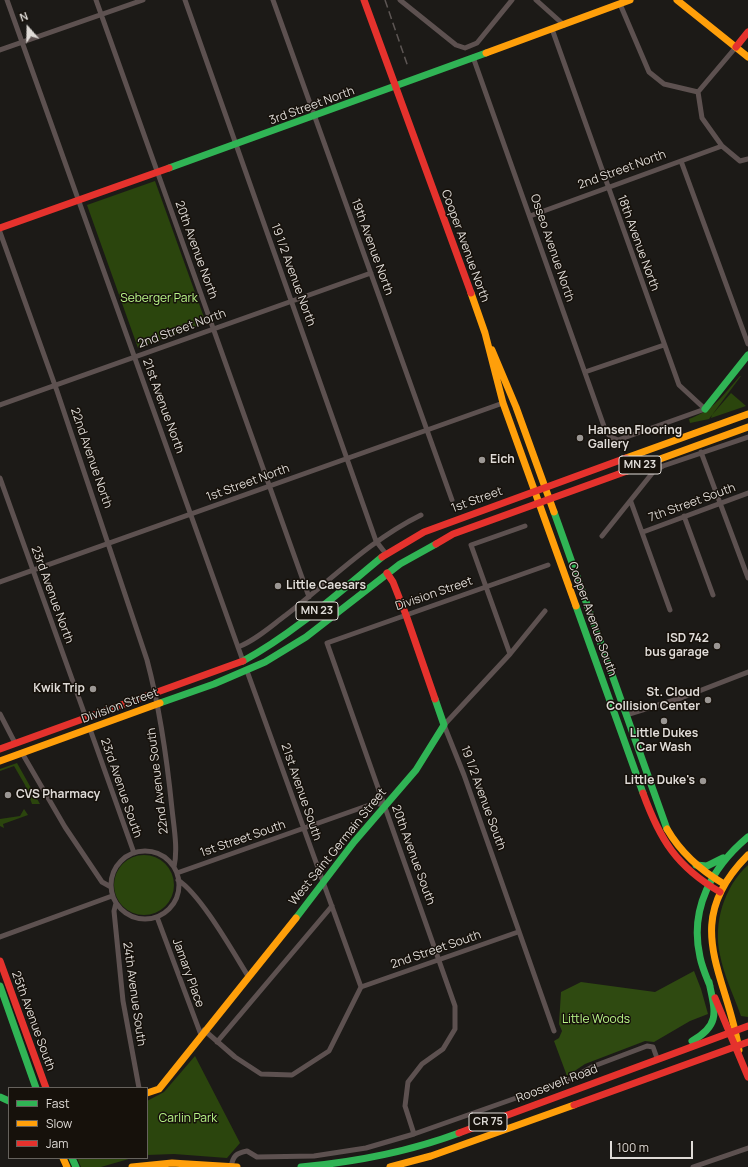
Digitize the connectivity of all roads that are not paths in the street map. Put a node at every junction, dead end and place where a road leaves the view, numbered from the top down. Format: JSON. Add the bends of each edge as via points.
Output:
{"nodes":[{"id":1,"x":7,"y":0,"type":"edge"},
{"id":2,"x":96,"y":0,"type":"edge"},
{"id":3,"x":143,"y":0,"type":"edge"},
{"id":4,"x":185,"y":0,"type":"edge"},
{"id":5,"x":274,"y":0,"type":"edge"},
{"id":6,"x":364,"y":0,"type":"edge"},
{"id":7,"x":400,"y":0,"type":"edge"},
{"id":8,"x":512,"y":0,"type":"edge"},
{"id":9,"x":536,"y":0,"type":"edge"},
{"id":10,"x":630,"y":0,"type":"edge"},
{"id":11,"x":677,"y":0,"type":"edge"},
{"id":12,"x":620,"y":4,"type":"junction"},
{"id":13,"x":101,"y":15,"type":"junction"},
{"id":14,"x":564,"y":24,"type":"junction"},
{"id":15,"x":552,"y":29,"type":"junction"},
{"id":16,"x":748,"y":32,"type":"edge"},
{"id":17,"x":22,"y":43,"type":"junction"},
{"id":18,"x":736,"y":47,"type":"junction"},
{"id":19,"x":0,"y":50,"type":"edge"},
{"id":20,"x":473,"y":57,"type":"junction"},
{"id":21,"x":748,"y":57,"type":"edge"},
{"id":22,"x":396,"y":87,"type":"junction"},
{"id":23,"x":698,"y":92,"type":"junction"},
{"id":24,"x":315,"y":117,"type":"junction"},
{"id":25,"x":236,"y":145,"type":"junction"},
{"id":26,"x":722,"y":146,"type":"junction"},
{"id":27,"x":748,"y":159,"type":"edge"},
{"id":28,"x":681,"y":161,"type":"junction"},
{"id":29,"x":158,"y":173,"type":"junction"},
{"id":30,"x":607,"y":187,"type":"junction"},
{"id":31,"x":79,"y":201,"type":"junction"},
{"id":32,"x":530,"y":216,"type":"junction"},
{"id":33,"x":0,"y":228,"type":"edge"},
{"id":34,"x":0,"y":232,"type":"edge"},
{"id":35,"x":371,"y":273,"type":"junction"},
{"id":36,"x":292,"y":301,"type":"junction"},
{"id":37,"x":213,"y":329,"type":"junction"},
{"id":38,"x":484,"y":333,"type":"junction"},
{"id":39,"x":748,"y":344,"type":"edge"},
{"id":40,"x":664,"y":346,"type":"junction"},
{"id":41,"x":748,"y":355,"type":"edge"},
{"id":42,"x":135,"y":357,"type":"junction"},
{"id":43,"x":585,"y":372,"type":"junction"},
{"id":44,"x":55,"y":386,"type":"junction"},
{"id":45,"x":503,"y":402,"type":"junction"},
{"id":46,"x":0,"y":405,"type":"edge"},
{"id":47,"x":705,"y":409,"type":"junction"},
{"id":48,"x":748,"y":414,"type":"edge"},
{"id":49,"x":748,"y":427,"type":"edge"},
{"id":50,"x":427,"y":430,"type":"junction"},
{"id":51,"x":748,"y":437,"type":"edge"},
{"id":52,"x":701,"y":452,"type":"junction"},
{"id":53,"x":348,"y":458,"type":"junction"},
{"id":54,"x":0,"y":478,"type":"edge"},
{"id":55,"x":269,"y":486,"type":"junction"},
{"id":56,"x":545,"y":487,"type":"junction"},
{"id":57,"x":535,"y":490,"type":"junction"},
{"id":58,"x":748,"y":493,"type":"edge"},
{"id":59,"x":549,"y":498,"type":"junction"},
{"id":60,"x":452,"y":500,"type":"dead end"},
{"id":61,"x":538,"y":502,"type":"junction"},
{"id":62,"x":631,"y":502,"type":"junction"},
{"id":63,"x":721,"y":503,"type":"junction"},
{"id":64,"x":190,"y":514,"type":"junction"},
{"id":65,"x":421,"y":515,"type":"dead end"},
{"id":66,"x":684,"y":516,"type":"junction"},
{"id":67,"x":525,"y":526,"type":"dead end"},
{"id":68,"x":643,"y":532,"type":"junction"},
{"id":69,"x":602,"y":536,"type":"dead end"},
{"id":70,"x":376,"y":541,"type":"junction"},
{"id":71,"x":109,"y":543,"type":"junction"},
{"id":72,"x":386,"y":554,"type":"junction"},
{"id":73,"x":548,"y":565,"type":"dead end"},
{"id":74,"x":33,"y":570,"type":"junction"},
{"id":75,"x":387,"y":573,"type":"junction"},
{"id":76,"x":748,"y":578,"type":"edge"},
{"id":77,"x":0,"y":582,"type":"edge"},
{"id":78,"x":485,"y":587,"type":"junction"},
{"id":79,"x":713,"y":595,"type":"dead end"},
{"id":80,"x":309,"y":597,"type":"junction"},
{"id":81,"x":670,"y":610,"type":"dead end"},
{"id":82,"x":545,"y":611,"type":"dead end"},
{"id":83,"x":406,"y":615,"type":"junction"},
{"id":84,"x":327,"y":643,"type":"joint"},
{"id":85,"x":238,"y":647,"type":"junction"},
{"id":86,"x":510,"y":654,"type":"junction"},
{"id":87,"x":243,"y":661,"type":"junction"},
{"id":88,"x":247,"y":671,"type":"junction"},
{"id":89,"x":748,"y":672,"type":"edge"},
{"id":90,"x":156,"y":693,"type":"junction"},
{"id":91,"x":158,"y":705,"type":"junction"},
{"id":92,"x":0,"y":714,"type":"edge"},
{"id":93,"x":626,"y":715,"type":"junction"},
{"id":94,"x":86,"y":718,"type":"junction"},
{"id":95,"x":444,"y":726,"type":"junction"},
{"id":96,"x":90,"y":729,"type":"junction"},
{"id":97,"x":15,"y":743,"type":"junction"},
{"id":98,"x":0,"y":749,"type":"edge"},
{"id":99,"x":22,"y":753,"type":"junction"},
{"id":100,"x":0,"y":761,"type":"edge"},
{"id":101,"x":384,"y":805,"type":"junction"},
{"id":102,"x":303,"y":828,"type":"junction"},
{"id":103,"x":748,"y":837,"type":"edge"},
{"id":104,"x":134,"y":854,"type":"junction"},
{"id":105,"x":728,"y":855,"type":"junction"},
{"id":106,"x":748,"y":855,"type":"edge"},
{"id":107,"x":694,"y":864,"type":"junction"},
{"id":108,"x":174,"y":867,"type":"junction"},
{"id":109,"x":177,"y":873,"type":"junction"},
{"id":110,"x":712,"y":877,"type":"junction"},
{"id":111,"x":178,"y":880,"type":"junction"},
{"id":112,"x":323,"y":884,"type":"junction"},
{"id":113,"x":724,"y":884,"type":"junction"},
{"id":114,"x":708,"y":886,"type":"junction"},
{"id":115,"x":111,"y":887,"type":"junction"},
{"id":116,"x":720,"y":892,"type":"junction"},
{"id":117,"x":112,"y":896,"type":"junction"},
{"id":118,"x":116,"y":903,"type":"junction"},
{"id":119,"x":332,"y":906,"type":"junction"},
{"id":120,"x":157,"y":917,"type":"junction"},
{"id":121,"x":518,"y":932,"type":"junction"},
{"id":122,"x":0,"y":936,"type":"edge"},
{"id":123,"x":440,"y":959,"type":"junction"},
{"id":124,"x":0,"y":961,"type":"edge"},
{"id":125,"x":248,"y":976,"type":"junction"},
{"id":126,"x":709,"y":982,"type":"junction"},
{"id":127,"x":0,"y":986,"type":"edge"},
{"id":128,"x":361,"y":987,"type":"junction"},
{"id":129,"x":748,"y":1026,"type":"edge"},
{"id":130,"x":736,"y":1030,"type":"junction"},
{"id":131,"x":554,"y":1031,"type":"dead end"},
{"id":132,"x":728,"y":1032,"type":"junction"},
{"id":133,"x":202,"y":1033,"type":"junction"},
{"id":134,"x":218,"y":1042,"type":"junction"},
{"id":135,"x":748,"y":1042,"type":"edge"},
{"id":136,"x":737,"y":1046,"type":"junction"},
{"id":137,"x":668,"y":1054,"type":"junction"},
{"id":138,"x":657,"y":1058,"type":"junction"},
{"id":139,"x":748,"y":1078,"type":"edge"},
{"id":140,"x":36,"y":1087,"type":"edge"},
{"id":141,"x":46,"y":1087,"type":"edge"},
{"id":142,"x":139,"y":1087,"type":"edge"},
{"id":143,"x":148,"y":1093,"type":"edge"},
{"id":144,"x":414,"y":1134,"type":"junction"},
{"id":145,"x":748,"y":1148,"type":"edge"},
{"id":146,"x":231,"y":1166,"type":"edge"},
{"id":147,"x":132,"y":1167,"type":"edge"},
{"id":148,"x":237,"y":1167,"type":"edge"},
{"id":149,"x":301,"y":1167,"type":"edge"},
{"id":150,"x":390,"y":1167,"type":"edge"},
{"id":151,"x":693,"y":1167,"type":"edge"}],
"edges":[{"from":1,"to":17,"type":"street","name":"21st Avenue North"},
{"from":2,"to":13,"type":"street","name":"20th Avenue North"},
{"from":3,"to":13,"type":"street"},
{"from":4,"to":25,"type":"street","name":"19 1/2 Avenue North"},
{"from":5,"to":24,"type":"street","name":"19th Avenue North"},
{"from":6,"to":22,"type":"main road","name":"Cooper Avenue North"},
{"from":7,"to":8,"type":"street","via":[[456,45],[466,48],[478,43]]},
{"from":9,"to":14,"type":"street"},
{"from":10,"to":12,"type":"main road","name":"3rd Street North"},
{"from":11,"to":18,"type":"main road"},
{"from":12,"to":14,"type":"main road","name":"3rd Street North"},
{"from":12,"to":23,"type":"street","via":[[649,72],[664,84]]},
{"from":13,"to":17,"type":"street"},
{"from":13,"to":29,"type":"street","name":"20th Avenue North"},
{"from":14,"to":15,"type":"main road","name":"3rd Street North"},
{"from":15,"to":20,"type":"main road","name":"3rd Street North"},
{"from":15,"to":30,"type":"street","name":"18th Avenue North"},
{"from":16,"to":18,"type":"main road"},
{"from":17,"to":19,"type":"street"},
{"from":17,"to":31,"type":"street","name":"21st Avenue North"},
{"from":18,"to":21,"type":"main road"},
{"from":18,"to":23,"type":"street"},
{"from":20,"to":22,"type":"main road","name":"3rd Street North"},
{"from":20,"to":32,"type":"street","name":"Osseo Avenue North"},
{"from":22,"to":24,"type":"main road","name":"3rd Street North"},
{"from":22,"to":38,"type":"main road","name":"Cooper Avenue North"},
{"from":23,"to":26,"type":"street","via":[[702,118]]},
{"from":24,"to":25,"type":"main road","name":"3rd Street North"},
{"from":24,"to":35,"type":"street","name":"19th Avenue North"},
{"from":25,"to":29,"type":"main road","name":"3rd Street North"},
{"from":25,"to":36,"type":"street","name":"19 1/2 Avenue North"},
{"from":26,"to":27,"type":"street","via":[[740,161]]},
{"from":26,"to":28,"type":"street","name":"2nd Street North"},
{"from":28,"to":30,"type":"street","name":"2nd Street North"},
{"from":28,"to":39,"type":"street"},
{"from":29,"to":31,"type":"main road","name":"3rd Street North"},
{"from":29,"to":37,"type":"street","name":"20th Avenue North"},
{"from":30,"to":32,"type":"street","name":"2nd Street North"},
{"from":30,"to":40,"type":"street","name":"18th Avenue North"},
{"from":31,"to":33,"type":"main road","name":"3rd Street North"},
{"from":31,"to":42,"type":"street","name":"21st Avenue North"},
{"from":32,"to":43,"type":"street","name":"Osseo Avenue North"},
{"from":34,"to":44,"type":"street","name":"22nd Avenue North"},
{"from":35,"to":36,"type":"street","name":"2nd Street North"},
{"from":35,"to":50,"type":"street","name":"19th Avenue North"},
{"from":36,"to":37,"type":"street","name":"2nd Street North"},
{"from":36,"to":53,"type":"street","name":"19 1/2 Avenue North"},
{"from":37,"to":42,"type":"street","name":"2nd Street North"},
{"from":37,"to":55,"type":"street","name":"20th Avenue North"},
{"from":38,"to":45,"type":"main road","name":"Cooper Avenue North"},
{"from":38,"to":56,"type":"main road","via":[[504,376]]},
{"from":40,"to":43,"type":"street"},
{"from":40,"to":47,"type":"street","name":"18th Avenue North","via":[[679,385]]},
{"from":41,"to":47,"type":"main road"},
{"from":42,"to":44,"type":"street","name":"2nd Street North"},
{"from":42,"to":64,"type":"street","name":"21st Avenue North"},
{"from":43,"to":47,"type":"street","name":"Osseo Avenue North","via":[[606,432],[611,438],[618,440]]},
{"from":44,"to":46,"type":"street","name":"2nd Street North"},
{"from":44,"to":71,"type":"street","name":"22nd Avenue North"},
{"from":45,"to":50,"type":"street","name":"1st Street North"},
{"from":45,"to":57,"type":"main road","name":"Cooper Avenue North"},
{"from":48,"to":56,"type":"main road","name":"1st Street","number":"MN 23"},
{"from":49,"to":59,"type":"main road","name":"1st Street","number":"MN 23"},
{"from":50,"to":53,"type":"street","name":"1st Street North"},
{"from":50,"to":60,"type":"street","name":"19th Avenue North"},
{"from":51,"to":52,"type":"street"},
{"from":52,"to":62,"type":"street","via":[[654,471]]},
{"from":52,"to":63,"type":"street"},
{"from":53,"to":55,"type":"street","name":"1st Street North"},
{"from":53,"to":70,"type":"street","name":"19 1/2 Avenue North"},
{"from":54,"to":74,"type":"street","name":"23rd Avenue North"},
{"from":55,"to":64,"type":"street","name":"1st Street North"},
{"from":55,"to":80,"type":"street","name":"20th Avenue North"},
{"from":56,"to":57,"type":"main road","name":"1st Street","number":"MN 23"},
{"from":56,"to":59,"type":"main road"},
{"from":57,"to":61,"type":"main road","name":"Cooper Avenue North"},
{"from":57,"to":72,"type":"main road","name":"1st Street","number":"MN 23","via":[[439,525]]},
{"from":58,"to":63,"type":"street","name":"7th Street South"},
{"from":59,"to":61,"type":"main road","name":"1st Street","number":"MN 23"},
{"from":59,"to":93,"type":"main road"},
{"from":61,"to":75,"type":"main road","name":"1st Street","number":"MN 23","via":[[453,534],[420,551]]},
{"from":61,"to":114,"type":"main road","name":"Cooper Avenue South","via":[[653,821],[673,855],[688,871]]},
{"from":62,"to":68,"type":"street"},
{"from":62,"to":69,"type":"street"},
{"from":63,"to":66,"type":"street","name":"7th Street South"},
{"from":63,"to":76,"type":"street"},
{"from":64,"to":71,"type":"street","name":"1st Street North"},
{"from":64,"to":85,"type":"street","name":"21st Avenue North"},
{"from":65,"to":70,"type":"street"},
{"from":66,"to":68,"type":"street","name":"7th Street South"},
{"from":66,"to":79,"type":"street"},
{"from":67,"to":78,"type":"street","via":[[470,545]]},
{"from":68,"to":81,"type":"street"},
{"from":70,"to":72,"type":"street","name":"19 1/2 Avenue North"},
{"from":70,"to":80,"type":"street"},
{"from":71,"to":74,"type":"street","name":"1st Street North"},
{"from":71,"to":90,"type":"street","name":"22nd Avenue North"},
{"from":72,"to":87,"type":"main road","name":"1st Street","number":"MN 23","via":[[299,625]]},
{"from":73,"to":78,"type":"street","name":"Division Street"},
{"from":74,"to":77,"type":"street","name":"1st Street North"},
{"from":74,"to":94,"type":"street","name":"23rd Avenue North"},
{"from":75,"to":83,"type":"main road","name":"19 1/2 Avenue South"},
{"from":75,"to":88,"type":"main road","name":"1st Street","number":"MN 23","via":[[306,637]]},
{"from":78,"to":83,"type":"street","name":"Division Street"},
{"from":78,"to":86,"type":"street"},
{"from":80,"to":85,"type":"street","via":[[252,640]]},
{"from":82,"to":86,"type":"street","name":"West Saint Germain Street"},
{"from":83,"to":84,"type":"street","name":"Division Street"},
{"from":83,"to":95,"type":"main road","name":"19 1/2 Avenue South"},
{"from":84,"to":101,"type":"street","name":"20th Avenue South"},
{"from":85,"to":87,"type":"street","name":"21st Avenue North"},
{"from":86,"to":95,"type":"street","name":"West Saint Germain Street"},
{"from":87,"to":90,"type":"main road","name":"Division Street","number":"MN 23"},
{"from":88,"to":91,"type":"main road","name":"Division Street","number":"MN 23"},
{"from":88,"to":102,"type":"street","name":"21st Avenue South"},
{"from":89,"to":93,"type":"street","via":[[681,698]]},
{"from":90,"to":91,"type":"street","name":"22nd Avenue South"},
{"from":90,"to":94,"type":"main road","name":"Division Street","number":"MN 23"},
{"from":91,"to":96,"type":"main road","name":"Division Street","number":"MN 23"},
{"from":91,"to":108,"type":"street","name":"22nd Avenue South","via":[[174,822]]},
{"from":92,"to":97,"type":"street"},
{"from":93,"to":107,"type":"main road","via":[[667,828],[681,851]]},
{"from":94,"to":97,"type":"main road","name":"Division Street","number":"MN 23"},
{"from":95,"to":101,"type":"main road","name":"West Saint Germain Street","via":[[416,770]]},
{"from":95,"to":121,"type":"street","name":"19 1/2 Avenue South","via":[[464,775]]},
{"from":96,"to":99,"type":"main road","name":"Division Street","number":"MN 23"},
{"from":96,"to":104,"type":"street","name":"23rd Avenue South"},
{"from":97,"to":98,"type":"main road","name":"Division Street","number":"MN 23"},
{"from":99,"to":100,"type":"main road","name":"Division Street","number":"MN 23"},
{"from":99,"to":115,"type":"street","via":[[65,828],[102,882]]},
{"from":101,"to":102,"type":"street","name":"1st Street South","via":[[375,803]]},
{"from":101,"to":112,"type":"main road","name":"West Saint Germain Street"},
{"from":101,"to":123,"type":"street","name":"20th Avenue South"},
{"from":102,"to":109,"type":"street","name":"1st Street South"},
{"from":102,"to":112,"type":"street","name":"21st Avenue South"},
{"from":103,"to":105,"type":"main road"},
{"from":104,"to":108,"type":"street","via":[[156,853]]},
{"from":104,"to":115,"type":"street","via":[[124,859],[117,867],[112,876]]},
{"from":105,"to":107,"type":"main road","via":[[707,866],[700,867]]},
{"from":105,"to":110,"type":"main road"},
{"from":106,"to":113,"type":"main road"},
{"from":107,"to":110,"type":"main road"},
{"from":108,"to":109,"type":"street"},
{"from":109,"to":111,"type":"street"},
{"from":110,"to":113,"type":"main road"},
{"from":110,"to":114,"type":"main road"},
{"from":111,"to":120,"type":"street","via":[[178,892],[174,903]]},
{"from":111,"to":125,"type":"street","via":[[186,885],[203,908]]},
{"from":112,"to":119,"type":"street","name":"21st Avenue South"},
{"from":112,"to":125,"type":"main road","name":"West Saint Germain Street"},
{"from":113,"to":116,"type":"main road"},
{"from":114,"to":116,"type":"main road","name":"Cooper Avenue South"},
{"from":114,"to":126,"type":"main road","via":[[699,910],[697,933],[698,953]]},
{"from":115,"to":117,"type":"street"},
{"from":116,"to":130,"type":"main road","via":[[712,921],[711,943]]},
{"from":117,"to":118,"type":"street"},
{"from":117,"to":122,"type":"street"},
{"from":118,"to":120,"type":"street","via":[[134,918]]},
{"from":118,"to":142,"type":"street","name":"24th Avenue South","via":[[114,911],[123,1001]]},
{"from":119,"to":128,"type":"street","name":"21st Avenue South"},
{"from":119,"to":134,"type":"street"},
{"from":120,"to":133,"type":"street","name":"Jamary Place"},
{"from":121,"to":123,"type":"street","name":"2nd Street South"},
{"from":121,"to":131,"type":"street","name":"19 1/2 Avenue South"},
{"from":123,"to":128,"type":"street","name":"2nd Street South"},
{"from":123,"to":144,"type":"street","name":"20th Avenue South","via":[[455,1006],[455,1029],[443,1048],[422,1064],[408,1082],[405,1106]]},
{"from":124,"to":141,"type":"main road","name":"25th Avenue South"},
{"from":125,"to":133,"type":"main road","name":"West Saint Germain Street"},
{"from":126,"to":132,"type":"main road"},
{"from":126,"to":137,"type":"main road","via":[[714,1008],[710,1028],[707,1033]]},
{"from":127,"to":140,"type":"main road","name":"25th Avenue South"},
{"from":128,"to":134,"type":"street","name":"Jamary Place","via":[[329,1051],[292,1075],[261,1074]]},
{"from":129,"to":130,"type":"main road","name":"Roosevelt Road","number":"CR 75"},
{"from":130,"to":132,"type":"main road","name":"Roosevelt Road","number":"CR 75"},
{"from":130,"to":136,"type":"main road"},
{"from":132,"to":136,"type":"main road"},
{"from":132,"to":137,"type":"main road","name":"Roosevelt Road","number":"CR 75"},
{"from":133,"to":134,"type":"street","name":"Jamary Place"},
{"from":133,"to":143,"type":"main road","name":"West Saint Germain Street","via":[[159,1089]]},
{"from":135,"to":136,"type":"main road","name":"Roosevelt Road","number":"CR 75"},
{"from":136,"to":139,"type":"main road"},
{"from":136,"to":150,"type":"main road","name":"Roosevelt Road","number":"CR 75","via":[[431,1156]]},
{"from":137,"to":138,"type":"main road","name":"Roosevelt Road","number":"CR 75"},
{"from":138,"to":144,"type":"street","via":[[653,1047],[647,1046],[594,1066],[570,1079]]},
{"from":138,"to":149,"type":"main road","name":"Roosevelt Road","number":"CR 75","via":[[426,1145],[346,1163]]},
{"from":144,"to":146,"type":"street","via":[[366,1148],[314,1156],[257,1157],[247,1151],[238,1153],[233,1158]]},
{"from":145,"to":151,"type":"street"},
{"from":146,"to":147,"type":"main road","via":[[176,1161]]},
{"from":146,"to":148,"type":"main road"}]}
